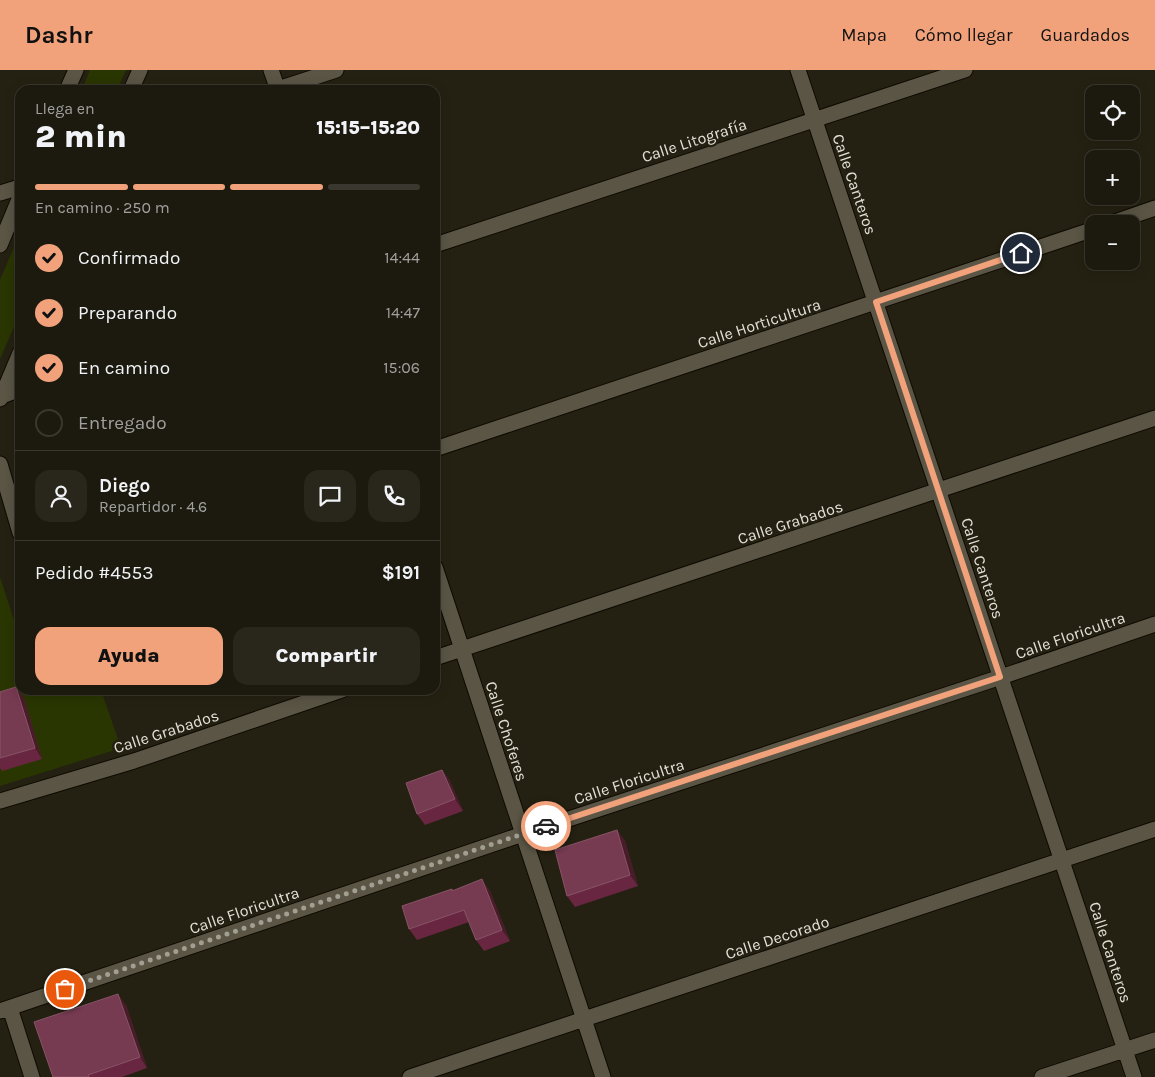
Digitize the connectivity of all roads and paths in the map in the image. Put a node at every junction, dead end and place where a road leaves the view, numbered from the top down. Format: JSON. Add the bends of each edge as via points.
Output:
{"nodes":[{"id":1,"x":76,"y":70,"type":"edge"},
{"id":2,"x":140,"y":70,"type":"edge"},
{"id":3,"x":271,"y":70,"type":"edge"},
{"id":4,"x":336,"y":70,"type":"edge"},
{"id":5,"x":798,"y":70,"type":"edge"},
{"id":6,"x":965,"y":70,"type":"edge"},
{"id":7,"x":69,"y":85,"type":"edge"},
{"id":8,"x":133,"y":85,"type":"edge"},
{"id":9,"x":276,"y":85,"type":"edge"},
{"id":10,"x":292,"y":85,"type":"edge"},
{"id":11,"x":814,"y":119,"type":"junction"},
{"id":12,"x":15,"y":188,"type":"edge"},
{"id":13,"x":0,"y":193,"type":"edge"},
{"id":14,"x":1155,"y":208,"type":"edge"},
{"id":15,"x":15,"y":209,"type":"edge"},
{"id":16,"x":1135,"y":215,"type":"edge"},
{"id":17,"x":1085,"y":232,"type":"edge"},
{"id":18,"x":440,"y":243,"type":"edge"},
{"id":19,"x":0,"y":245,"type":"edge"},
{"id":20,"x":876,"y":302,"type":"junction"},
{"id":21,"x":15,"y":365,"type":"edge"},
{"id":22,"x":15,"y":391,"type":"edge"},
{"id":23,"x":1,"y":397,"type":"edge"},
{"id":24,"x":1155,"y":418,"type":"edge"},
{"id":25,"x":440,"y":447,"type":"edge"},
{"id":26,"x":0,"y":464,"type":"edge"},
{"id":27,"x":938,"y":491,"type":"junction"},
{"id":28,"x":15,"y":516,"type":"edge"},
{"id":29,"x":440,"y":582,"type":"edge"},
{"id":30,"x":1155,"y":624,"type":"edge"},
{"id":31,"x":462,"y":649,"type":"junction"},
{"id":32,"x":440,"y":656,"type":"edge"},
{"id":33,"x":1000,"y":677,"type":"junction"},
{"id":34,"x":327,"y":695,"type":"edge"},
{"id":35,"x":0,"y":801,"type":"edge"},
{"id":36,"x":1155,"y":829,"type":"edge"},
{"id":37,"x":523,"y":834,"type":"junction"},
{"id":38,"x":1062,"y":860,"type":"junction"},
{"id":39,"x":5,"y":1009,"type":"edge"},
{"id":40,"x":584,"y":1020,"type":"junction"},
{"id":41,"x":1155,"y":1040,"type":"edge"},
{"id":42,"x":1126,"y":1051,"type":"junction"},
{"id":43,"x":32,"y":1077,"type":"edge"},
{"id":44,"x":410,"y":1077,"type":"edge"},
{"id":45,"x":602,"y":1077,"type":"edge"},
{"id":46,"x":1042,"y":1077,"type":"edge"},
{"id":47,"x":1134,"y":1077,"type":"edge"}],
"edges":[{"from":1,"to":7,"type":"street"},
{"from":2,"to":8,"type":"street"},
{"from":3,"to":9,"type":"street"},
{"from":4,"to":10,"type":"street"},
{"from":5,"to":11,"type":"street","name":"Calle Canteros"},
{"from":6,"to":11,"type":"street","name":"Calle Litografía"},
{"from":11,"to":18,"type":"street","name":"Calle Litografía"},
{"from":11,"to":20,"type":"street","name":"Calle Canteros"},
{"from":12,"to":13,"type":"street"},
{"from":14,"to":16,"type":"street"},
{"from":15,"to":19,"type":"street"},
{"from":17,"to":20,"type":"street","name":"Calle Horticultura"},
{"from":20,"to":25,"type":"street","name":"Calle Horticultura"},
{"from":20,"to":27,"type":"street","name":"Calle Canteros"},
{"from":21,"to":23,"type":"street"},
{"from":22,"to":23,"type":"street"},
{"from":24,"to":27,"type":"street","name":"Calle Grabados"},
{"from":26,"to":28,"type":"street"},
{"from":27,"to":31,"type":"street","name":"Calle Grabados"},
{"from":27,"to":33,"type":"street","name":"Calle Canteros"},
{"from":29,"to":31,"type":"street","name":"Calle Choferes"},
{"from":30,"to":33,"type":"street","name":"Calle Floricultra"},
{"from":31,"to":32,"type":"street","name":"Calle Grabados"},
{"from":31,"to":37,"type":"street","name":"Calle Choferes"},
{"from":33,"to":37,"type":"street","name":"Calle Floricultra"},
{"from":33,"to":38,"type":"street","name":"Calle Canteros"},
{"from":34,"to":35,"type":"street","name":"Calle Grabados","via":[[134,761]]},
{"from":36,"to":38,"type":"street","name":"Calle Decorado"},
{"from":37,"to":39,"type":"street","name":"Calle Floricultra"},
{"from":37,"to":40,"type":"street","name":"Calle Choferes"},
{"from":38,"to":40,"type":"street","name":"Calle Decorado"},
{"from":38,"to":42,"type":"street","name":"Calle Canteros"},
{"from":39,"to":43,"type":"street"},
{"from":40,"to":44,"type":"street","name":"Calle Decorado"},
{"from":40,"to":45,"type":"street","name":"Calle Choferes"},
{"from":41,"to":42,"type":"street"},
{"from":42,"to":46,"type":"street"},
{"from":42,"to":47,"type":"street","name":"Calle Canteros"}]}
